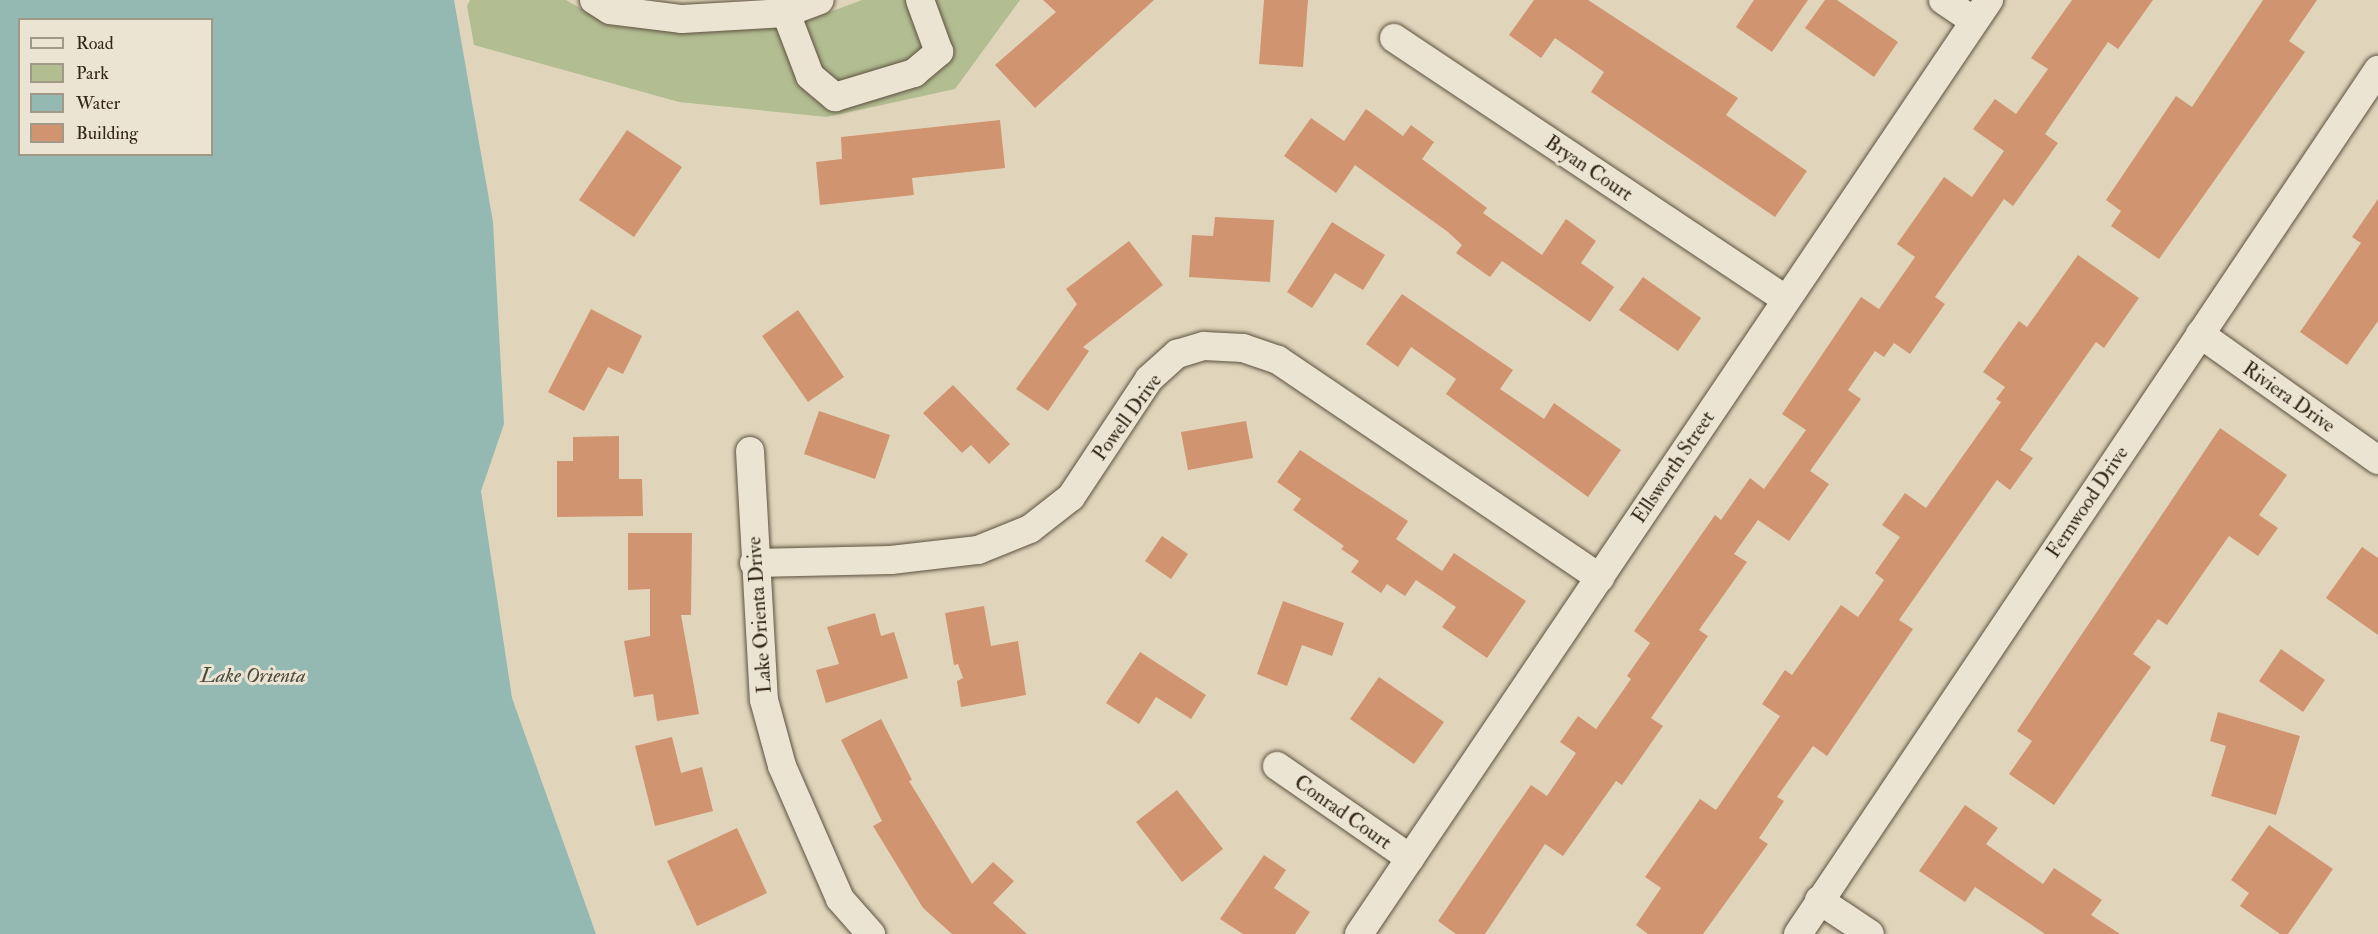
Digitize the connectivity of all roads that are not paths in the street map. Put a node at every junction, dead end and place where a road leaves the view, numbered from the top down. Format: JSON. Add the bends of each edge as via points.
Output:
{"nodes":[{"id":1,"x":594,"y":0,"type":"edge"},
{"id":2,"x":820,"y":0,"type":"edge"},
{"id":3,"x":920,"y":0,"type":"edge"},
{"id":4,"x":1943,"y":0,"type":"edge"},
{"id":5,"x":1981,"y":11,"type":"edge"},
{"id":6,"x":786,"y":13,"type":"junction"},
{"id":7,"x":1394,"y":38,"type":"dead end"},
{"id":8,"x":2378,"y":70,"type":"edge"},
{"id":9,"x":1785,"y":299,"type":"junction"},
{"id":10,"x":2200,"y":334,"type":"junction"},
{"id":11,"x":750,"y":451,"type":"dead end"},
{"id":12,"x":2378,"y":460,"type":"edge"},
{"id":13,"x":754,"y":563,"type":"junction"},
{"id":14,"x":1600,"y":578,"type":"junction"},
{"id":15,"x":1277,"y":766,"type":"dead end"},
{"id":16,"x":1410,"y":858,"type":"junction"},
{"id":17,"x":1819,"y":900,"type":"junction"},
{"id":18,"x":871,"y":934,"type":"edge"},
{"id":19,"x":1359,"y":934,"type":"edge"},
{"id":20,"x":1797,"y":934,"type":"edge"},
{"id":21,"x":1869,"y":934,"type":"edge"}],
"edges":[{"from":1,"to":6,"type":"street","via":[[610,10],[682,18]]},
{"from":2,"to":6,"type":"street"},
{"from":3,"to":6,"type":"street","via":[[939,52],[914,73],[835,97],[810,76]]},
{"from":4,"to":5,"type":"street"},
{"from":5,"to":9,"type":"street","name":"Ellsworth Street"},
{"from":7,"to":9,"type":"street","name":"Bryan Court"},
{"from":8,"to":10,"type":"street","name":"Fernwood Drive"},
{"from":9,"to":14,"type":"street","name":"Ellsworth Street"},
{"from":10,"to":12,"type":"street","name":"Riviera Drive"},
{"from":10,"to":17,"type":"street","name":"Fernwood Drive"},
{"from":11,"to":13,"type":"street","name":"Lake Orienta Drive"},
{"from":13,"to":14,"type":"street","name":"Powell Drive","via":[[891,560],[978,550],[1030,529],[1071,497],[1149,378],[1177,354],[1204,346],[1243,348],[1278,360]]},
{"from":13,"to":18,"type":"street","name":"Lake Orienta Drive","via":[[764,700],[782,766],[840,899]]},
{"from":14,"to":16,"type":"street","name":"Ellsworth Street"},
{"from":15,"to":16,"type":"street","name":"Conrad Court"},
{"from":16,"to":19,"type":"street","name":"Ellsworth Street"},
{"from":17,"to":20,"type":"street","name":"Fernwood Drive"},
{"from":17,"to":21,"type":"street"}]}
